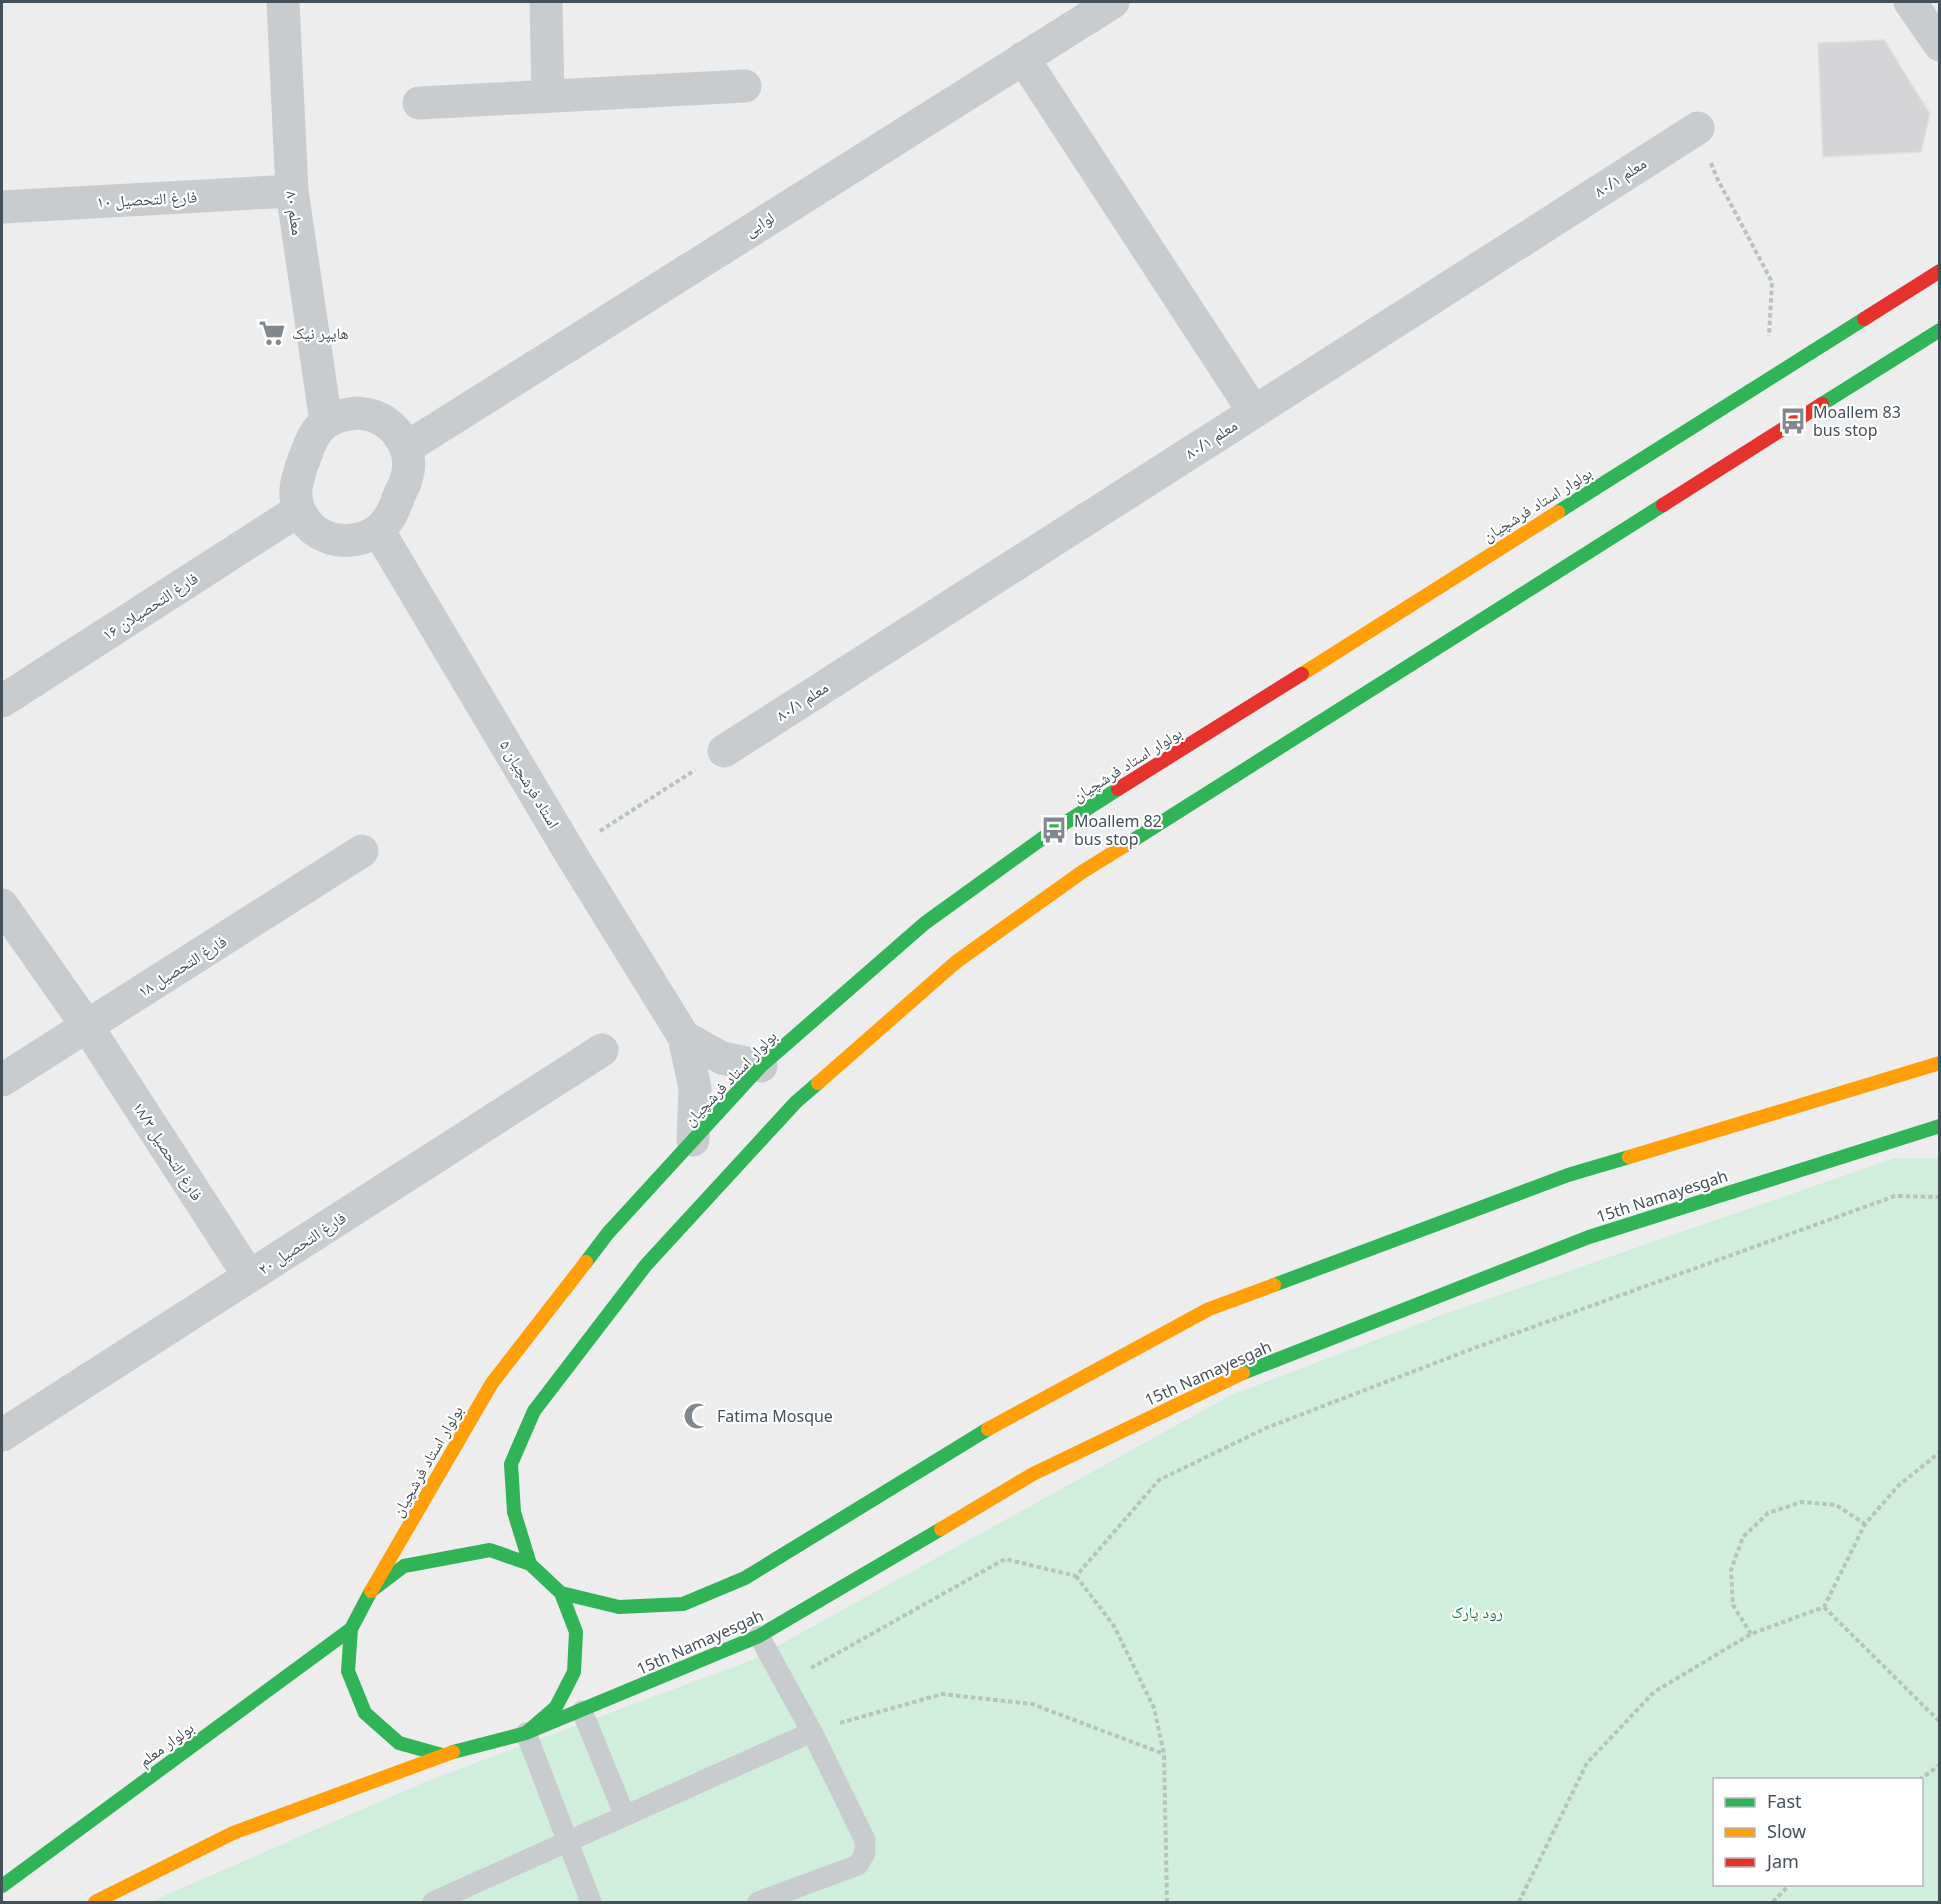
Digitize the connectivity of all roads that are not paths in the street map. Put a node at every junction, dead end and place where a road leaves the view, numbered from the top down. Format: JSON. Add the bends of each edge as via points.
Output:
{"nodes":[{"id":1,"x":283,"y":2,"type":"edge"},
{"id":2,"x":546,"y":2,"type":"edge"},
{"id":3,"x":1113,"y":2,"type":"edge"},
{"id":4,"x":1910,"y":2,"type":"edge"},
{"id":5,"x":1940,"y":45,"type":"edge"},
{"id":6,"x":1023,"y":58,"type":"junction"},
{"id":7,"x":745,"y":86,"type":"dead end"},
{"id":8,"x":548,"y":96,"type":"junction"},
{"id":9,"x":419,"y":103,"type":"dead end"},
{"id":10,"x":1698,"y":128,"type":"road end"},
{"id":11,"x":292,"y":191,"type":"junction"},
{"id":12,"x":2,"y":207,"type":"edge"},
{"id":13,"x":1940,"y":271,"type":"edge"},
{"id":14,"x":1940,"y":330,"type":"edge"},
{"id":15,"x":1254,"y":412,"type":"junction"},
{"id":16,"x":326,"y":422,"type":"junction"},
{"id":17,"x":406,"y":448,"type":"junction"},
{"id":18,"x":299,"y":510,"type":"junction"},
{"id":19,"x":378,"y":530,"type":"junction"},
{"id":20,"x":2,"y":701,"type":"edge"},
{"id":21,"x":724,"y":751,"type":"road end"},
{"id":22,"x":362,"y":851,"type":"dead end"},
{"id":23,"x":2,"y":905,"type":"edge"},
{"id":24,"x":87,"y":1026,"type":"junction"},
{"id":25,"x":684,"y":1037,"type":"junction"},
{"id":26,"x":602,"y":1050,"type":"dead end"},
{"id":27,"x":1940,"y":1063,"type":"edge"},
{"id":28,"x":761,"y":1066,"type":"junction"},
{"id":29,"x":2,"y":1080,"type":"edge"},
{"id":30,"x":1940,"y":1126,"type":"edge"},
{"id":31,"x":693,"y":1140,"type":"junction"},
{"id":32,"x":249,"y":1276,"type":"junction"},
{"id":33,"x":2,"y":1435,"type":"edge"},
{"id":34,"x":530,"y":1564,"type":"junction"},
{"id":35,"x":371,"y":1591,"type":"junction"},
{"id":36,"x":561,"y":1593,"type":"junction"},
{"id":37,"x":351,"y":1629,"type":"junction"},
{"id":38,"x":759,"y":1636,"type":"junction"},
{"id":39,"x":582,"y":1711,"type":"junction"},
{"id":40,"x":812,"y":1732,"type":"junction"},
{"id":41,"x":526,"y":1733,"type":"junction"},
{"id":42,"x":442,"y":1755,"type":"junction"},
{"id":43,"x":625,"y":1816,"type":"junction"},
{"id":44,"x":567,"y":1842,"type":"junction"},
{"id":45,"x":2,"y":1886,"type":"edge"},
{"id":46,"x":95,"y":1902,"type":"edge"},
{"id":47,"x":433,"y":1902,"type":"edge"},
{"id":48,"x":591,"y":1902,"type":"edge"},
{"id":49,"x":758,"y":1902,"type":"edge"}],
"edges":[{"from":1,"to":11,"type":"street","name":"معلم ۸۰"},
{"from":2,"to":8,"type":"street"},
{"from":3,"to":6,"type":"street","name":"لوایی"},
{"from":4,"to":5,"type":"street"},
{"from":6,"to":15,"type":"street"},
{"from":6,"to":17,"type":"street","name":"لوایی"},
{"from":7,"to":8,"type":"street"},
{"from":8,"to":9,"type":"street"},
{"from":10,"to":15,"type":"street","name":"معلم ۸۰/۱"},
{"from":11,"to":12,"type":"street","name":"فارغ التحصیل ۱۰"},
{"from":11,"to":16,"type":"street","name":"معلم ۸۰"},
{"from":13,"to":28,"type":"street","name":"بولوار استاد فرشچیان","via":[[1054,830],[925,923]]},
{"from":14,"to":34,"type":"street","via":[[1082,872],[956,962],[814,1086],[646,1265],[534,1411],[511,1464],[514,1512]]},
{"from":15,"to":21,"type":"street","name":"معلم ۸۰/۱"},
{"from":16,"to":17,"type":"street","via":[[358,413],[375,416],[394,430]]},
{"from":16,"to":18,"type":"street","via":[[314,433],[295,481]]},
{"from":17,"to":19,"type":"street","via":[[408,476],[389,518]]},
{"from":18,"to":19,"type":"street","via":[[306,523],[332,539],[364,538]]},
{"from":18,"to":20,"type":"street","name":"فارغ التحصیلان ۱۶"},
{"from":19,"to":25,"type":"street","name":"استاد فرشچیان ۵"},
{"from":22,"to":24,"type":"street","name":"فارغ التحصیل ۱۸"},
{"from":23,"to":24,"type":"street","name":"فارغ التحصیل ۱۸/۳"},
{"from":24,"to":29,"type":"street","name":"فارغ التحصیل ۱۸"},
{"from":24,"to":32,"type":"street","name":"فارغ التحصیل ۱۸/۳"},
{"from":25,"to":28,"type":"street","name":"استاد فرشچیان ۵","via":[[722,1058]]},
{"from":25,"to":31,"type":"street","name":"استاد فرشچیان ۵","via":[[695,1089]]},
{"from":26,"to":32,"type":"street","name":"فارغ التحصیل ۲۰"},
{"from":27,"to":36,"type":"street","via":[[1568,1175],[1209,1309],[1002,1420],[745,1578],[683,1604],[619,1606]]},
{"from":28,"to":31,"type":"street","name":"بولوار استاد فرشچیان"},
{"from":30,"to":38,"type":"street","name":"15th Namayesgah","via":[[1589,1237],[1236,1376],[1033,1474]]},
{"from":31,"to":35,"type":"street","name":"بولوار استاد فرشچیان","via":[[608,1233],[492,1383]]},
{"from":32,"to":33,"type":"street","name":"فارغ التحصیل ۲۰"},
{"from":34,"to":35,"type":"street","via":[[490,1550],[404,1566]]},
{"from":34,"to":36,"type":"street"},
{"from":35,"to":37,"type":"street","name":"بولوار استاد فرشچیان"},
{"from":36,"to":41,"type":"street","via":[[576,1632],[574,1672],[556,1707]]},
{"from":37,"to":42,"type":"street","via":[[348,1671],[365,1713],[399,1743]]},
{"from":37,"to":45,"type":"street","name":"بولوار معلم"},
{"from":38,"to":39,"type":"street","name":"15th Namayesgah"},
{"from":38,"to":40,"type":"lane"},
{"from":39,"to":41,"type":"street","name":"15th Namayesgah"},
{"from":39,"to":43,"type":"lane"},
{"from":40,"to":43,"type":"lane"},
{"from":40,"to":49,"type":"lane","via":[[865,1840],[865,1853],[858,1865]]},
{"from":41,"to":42,"type":"street","name":"15th Namayesgah"},
{"from":41,"to":44,"type":"lane"},
{"from":42,"to":46,"type":"street","via":[[233,1833]]},
{"from":43,"to":44,"type":"lane"},
{"from":44,"to":47,"type":"lane"},
{"from":44,"to":48,"type":"lane"}]}
